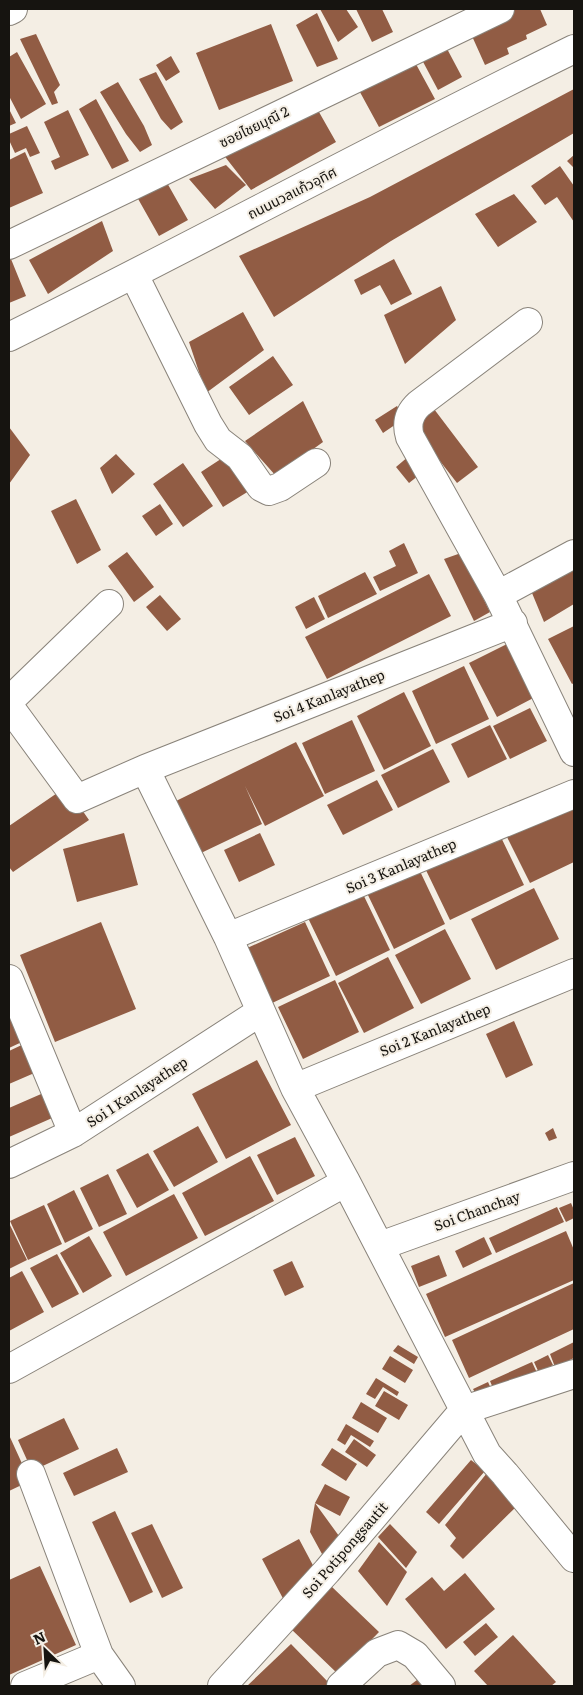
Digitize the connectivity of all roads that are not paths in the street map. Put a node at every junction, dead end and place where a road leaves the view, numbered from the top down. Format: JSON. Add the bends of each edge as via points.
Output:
{"nodes":[{"id":1,"x":13,"y":9,"type":"edge"},
{"id":2,"x":500,"y":9,"type":"edge"},
{"id":3,"x":9,"y":11,"type":"edge"},
{"id":4,"x":574,"y":49,"type":"edge"},
{"id":5,"x":9,"y":245,"type":"edge"},
{"id":6,"x":134,"y":275,"type":"junction"},
{"id":7,"x":528,"y":322,"type":"dead end"},
{"id":8,"x":9,"y":337,"type":"edge"},
{"id":9,"x":316,"y":463,"type":"dead end"},
{"id":10,"x":574,"y":554,"type":"edge"},
{"id":11,"x":498,"y":595,"type":"junction"},
{"id":12,"x":109,"y":604,"type":"dead end"},
{"id":13,"x":513,"y":623,"type":"junction"},
{"id":14,"x":9,"y":701,"type":"edge"},
{"id":15,"x":9,"y":706,"type":"edge"},
{"id":16,"x":574,"y":752,"type":"edge"},
{"id":17,"x":145,"y":769,"type":"junction"},
{"id":18,"x":574,"y":794,"type":"edge"},
{"id":19,"x":228,"y":937,"type":"junction"},
{"id":20,"x":574,"y":973,"type":"edge"},
{"id":21,"x":9,"y":979,"type":"edge"},
{"id":22,"x":260,"y":1012,"type":"junction"},
{"id":23,"x":295,"y":1088,"type":"junction"},
{"id":24,"x":74,"y":1133,"type":"junction"},
{"id":25,"x":9,"y":1164,"type":"edge"},
{"id":26,"x":574,"y":1176,"type":"edge"},
{"id":27,"x":346,"y":1182,"type":"junction"},
{"id":28,"x":380,"y":1246,"type":"junction"},
{"id":29,"x":9,"y":1369,"type":"edge"},
{"id":30,"x":574,"y":1374,"type":"edge"},
{"id":31,"x":464,"y":1410,"type":"junction"},
{"id":32,"x":31,"y":1474,"type":"dead end"},
{"id":33,"x":574,"y":1558,"type":"edge"},
{"id":34,"x":99,"y":1655,"type":"junction"},
{"id":35,"x":26,"y":1686,"type":"edge"},
{"id":36,"x":121,"y":1686,"type":"edge"},
{"id":37,"x":222,"y":1686,"type":"edge"},
{"id":38,"x":341,"y":1686,"type":"edge"},
{"id":39,"x":441,"y":1686,"type":"edge"}],
"edges":[{"from":1,"to":3,"type":"street"},
{"from":2,"to":5,"type":"street","name":"ซอยไชยมุณี 2"},
{"from":4,"to":6,"type":"street","name":"ถนนนวลแก้วอุทิศ"},
{"from":6,"to":8,"type":"street","name":"ถนนนวลแก้วอุทิศ"},
{"from":6,"to":9,"type":"street","via":[[208,424],[218,440],[240,457],[261,487],[269,491],[280,487]]},
{"from":7,"to":11,"type":"street","via":[[419,404],[407,427]]},
{"from":10,"to":11,"type":"street"},
{"from":11,"to":13,"type":"street"},
{"from":12,"to":14,"type":"street"},
{"from":13,"to":16,"type":"street"},
{"from":13,"to":17,"type":"street","name":"Soi 4 Kanlayathep"},
{"from":15,"to":17,"type":"street","name":"Soi 4 Kanlayathep","via":[[77,799]]},
{"from":17,"to":19,"type":"street"},
{"from":18,"to":19,"type":"street","name":"Soi 3 Kanlayathep"},
{"from":19,"to":22,"type":"street"},
{"from":20,"to":23,"type":"street","name":"Soi 2 Kanlayathep"},
{"from":21,"to":24,"type":"street"},
{"from":22,"to":23,"type":"street"},
{"from":22,"to":24,"type":"street","name":"Soi 1 Kanlayathep"},
{"from":23,"to":27,"type":"street"},
{"from":24,"to":25,"type":"street","name":"Soi 1 Kanlayathep"},
{"from":26,"to":28,"type":"street","name":"Soi Chanchay"},
{"from":27,"to":28,"type":"street"},
{"from":27,"to":29,"type":"street"},
{"from":28,"to":31,"type":"street"},
{"from":30,"to":31,"type":"street"},
{"from":31,"to":33,"type":"street","via":[[487,1454]]},
{"from":31,"to":37,"type":"street","name":"Soi Potipongsautit","via":[[327,1571]]},
{"from":32,"to":34,"type":"street"},
{"from":34,"to":35,"type":"street"},
{"from":34,"to":36,"type":"street"},
{"from":38,"to":39,"type":"street","via":[[377,1653],[398,1645],[415,1655]]}]}
